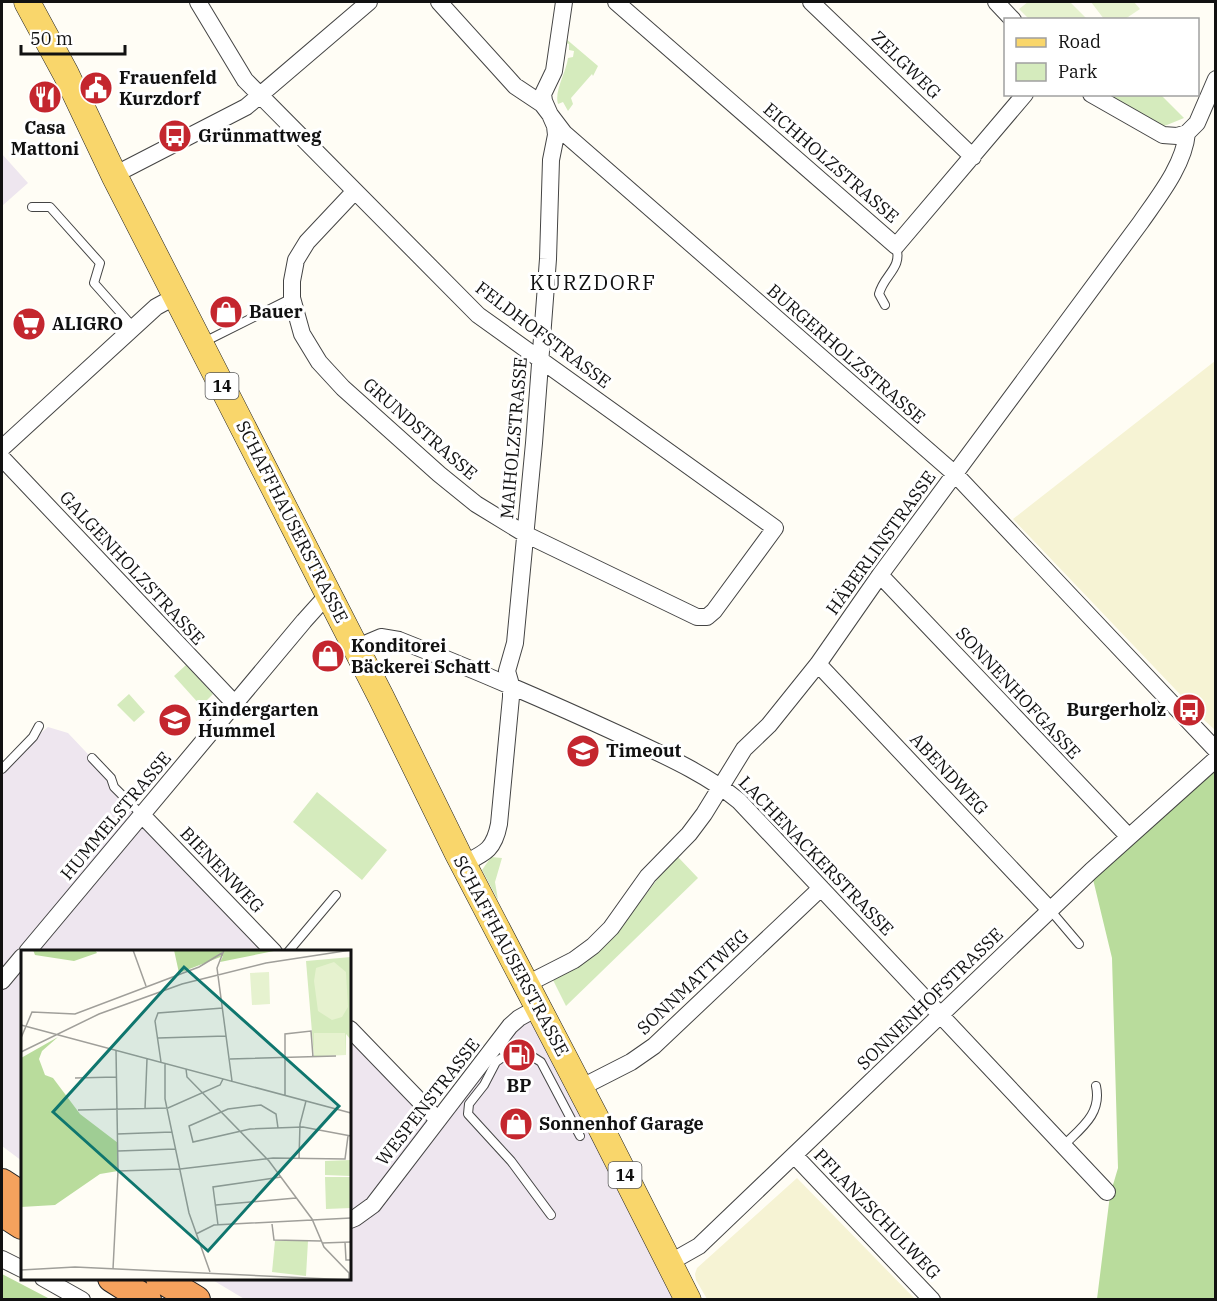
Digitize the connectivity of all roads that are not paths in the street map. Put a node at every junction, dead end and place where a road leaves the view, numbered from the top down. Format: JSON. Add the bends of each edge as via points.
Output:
{"nodes":[{"id":1,"x":27,"y":2,"type":"edge"},
{"id":2,"x":198,"y":2,"type":"edge"},
{"id":3,"x":369,"y":2,"type":"edge"},
{"id":4,"x":439,"y":2,"type":"edge"},
{"id":5,"x":564,"y":2,"type":"edge"},
{"id":6,"x":616,"y":2,"type":"edge"},
{"id":7,"x":811,"y":2,"type":"edge"},
{"id":8,"x":996,"y":2,"type":"edge"},
{"id":9,"x":1011,"y":18,"type":"edge"},
{"id":10,"x":1215,"y":79,"type":"edge"},
{"id":11,"x":260,"y":95,"type":"junction"},
{"id":12,"x":1024,"y":96,"type":"edge"},
{"id":13,"x":1095,"y":96,"type":"edge"},
{"id":14,"x":547,"y":111,"type":"junction"},
{"id":15,"x":1187,"y":133,"type":"junction"},
{"id":16,"x":973,"y":157,"type":"junction"},
{"id":17,"x":114,"y":175,"type":"junction"},
{"id":18,"x":354,"y":192,"type":"junction"},
{"id":19,"x":32,"y":207,"type":"dead end"},
{"id":20,"x":896,"y":246,"type":"junction"},
{"id":21,"x":176,"y":296,"type":"junction"},
{"id":22,"x":292,"y":298,"type":"junction"},
{"id":23,"x":885,"y":305,"type":"dead end"},
{"id":24,"x":134,"y":328,"type":"junction"},
{"id":25,"x":201,"y":343,"type":"junction"},
{"id":26,"x":540,"y":361,"type":"junction"},
{"id":27,"x":2,"y":448,"type":"edge"},
{"id":28,"x":2,"y":458,"type":"edge"},
{"id":29,"x":955,"y":474,"type":"junction"},
{"id":30,"x":775,"y":528,"type":"joint"},
{"id":31,"x":525,"y":534,"type":"junction"},
{"id":32,"x":880,"y":575,"type":"junction"},
{"id":33,"x":330,"y":598,"type":"junction"},
{"id":34,"x":356,"y":648,"type":"junction"},
{"id":35,"x":818,"y":664,"type":"junction"},
{"id":36,"x":511,"y":685,"type":"junction"},
{"id":37,"x":235,"y":705,"type":"junction"},
{"id":38,"x":39,"y":726,"type":"dead end"},
{"id":39,"x":1215,"y":750,"type":"edge"},
{"id":40,"x":92,"y":758,"type":"dead end"},
{"id":41,"x":1215,"y":759,"type":"edge"},
{"id":42,"x":2,"y":769,"type":"edge"},
{"id":43,"x":720,"y":786,"type":"junction"},
{"id":44,"x":142,"y":815,"type":"junction"},
{"id":45,"x":1129,"y":837,"type":"junction"},
{"id":46,"x":463,"y":864,"type":"junction"},
{"id":47,"x":821,"y":888,"type":"junction"},
{"id":48,"x":336,"y":895,"type":"dead end"},
{"id":49,"x":1051,"y":911,"type":"junction"},
{"id":50,"x":1079,"y":945,"type":"dead end"},
{"id":51,"x":30,"y":950,"type":"edge"},
{"id":52,"x":273,"y":950,"type":"edge"},
{"id":53,"x":289,"y":950,"type":"edge"},
{"id":54,"x":21,"y":959,"type":"edge"},
{"id":55,"x":2,"y":978,"type":"edge"},
{"id":56,"x":525,"y":985,"type":"junction"},
{"id":57,"x":537,"y":1008,"type":"junction"},
{"id":58,"x":941,"y":1015,"type":"junction"},
{"id":59,"x":351,"y":1030,"type":"edge"},
{"id":60,"x":501,"y":1050,"type":"junction"},
{"id":61,"x":1096,"y":1086,"type":"dead end"},
{"id":62,"x":580,"y":1088,"type":"junction"},
{"id":63,"x":438,"y":1120,"type":"junction"},
{"id":64,"x":580,"y":1136,"type":"dead end"},
{"id":65,"x":1063,"y":1146,"type":"junction"},
{"id":66,"x":794,"y":1155,"type":"junction"},
{"id":67,"x":2,"y":1183,"type":"edge"},
{"id":68,"x":1107,"y":1192,"type":"dead end"},
{"id":69,"x":21,"y":1195,"type":"edge"},
{"id":70,"x":2,"y":1212,"type":"edge"},
{"id":71,"x":551,"y":1215,"type":"dead end"},
{"id":72,"x":351,"y":1219,"type":"edge"},
{"id":73,"x":21,"y":1224,"type":"edge"},
{"id":74,"x":2,"y":1259,"type":"edge"},
{"id":75,"x":669,"y":1263,"type":"junction"},
{"id":76,"x":21,"y":1268,"type":"edge"},
{"id":77,"x":47,"y":1280,"type":"edge"},
{"id":78,"x":115,"y":1280,"type":"edge"},
{"id":79,"x":163,"y":1280,"type":"edge"},
{"id":80,"x":82,"y":1299,"type":"edge"},
{"id":81,"x":147,"y":1299,"type":"edge"},
{"id":82,"x":196,"y":1299,"type":"edge"},
{"id":83,"x":688,"y":1299,"type":"edge"},
{"id":84,"x":932,"y":1299,"type":"edge"}],
"edges":[{"from":1,"to":17,"type":"main road","name":"SCHAFFHAUSERSTRASSE","number":"14"},
{"from":2,"to":11,"type":"street","name":"FELDHOFSTRASSE","via":[[245,80]]},
{"from":3,"to":11,"type":"street"},
{"from":4,"to":14,"type":"street","name":"BURGERHOLZSTRASSE","via":[[515,86]]},
{"from":5,"to":14,"type":"street","name":"MAIHOLZSTRASSE","via":[[554,70],[543,94]]},
{"from":6,"to":20,"type":"street","name":"EICHHOLZSTRASSE"},
{"from":7,"to":16,"type":"street","name":"ZELGWEG"},
{"from":8,"to":9,"type":"street"},
{"from":10,"to":15,"type":"street","name":"HÄBERLINSTRASSE","via":[[1197,123]]},
{"from":11,"to":17,"type":"street","via":[[246,107]]},
{"from":11,"to":18,"type":"street","name":"FELDHOFSTRASSE"},
{"from":12,"to":16,"type":"street","name":"EICHHOLZSTRASSE"},
{"from":13,"to":15,"type":"street","via":[[1163,135]]},
{"from":14,"to":26,"type":"street","name":"MAIHOLZSTRASSE","via":[[556,135],[551,160]]},
{"from":14,"to":29,"type":"street","name":"BURGERHOLZSTRASSE","via":[[564,133]]},
{"from":15,"to":29,"type":"street","name":"HÄBERLINSTRASSE","via":[[1186,146],[1141,222]]},
{"from":16,"to":20,"type":"street","name":"EICHHOLZSTRASSE"},
{"from":17,"to":21,"type":"main road","name":"SCHAFFHAUSERSTRASSE","number":"14"},
{"from":18,"to":22,"type":"street","name":"GRUNDSTRASSE","via":[[307,242],[296,260]]},
{"from":18,"to":26,"type":"street","name":"FELDHOFSTRASSE","via":[[478,315]]},
{"from":19,"to":24,"type":"lane","via":[[50,207],[100,262],[94,283]]},
{"from":20,"to":23,"type":"lane","via":[[897,264],[879,294]]},
{"from":21,"to":24,"type":"street","via":[[156,307]]},
{"from":21,"to":25,"type":"main road","name":"SCHAFFHAUSERSTRASSE","number":"14"},
{"from":22,"to":25,"type":"lane"},
{"from":22,"to":31,"type":"street","name":"GRUNDSTRASSE","via":[[302,334],[319,362],[343,388],[467,497]]},
{"from":24,"to":27,"type":"street"},
{"from":25,"to":33,"type":"main road","name":"SCHAFFHAUSERSTRASSE","number":"14"},
{"from":26,"to":30,"type":"street","name":"FELDHOFSTRASSE"},
{"from":26,"to":31,"type":"street","name":"MAIHOLZSTRASSE"},
{"from":28,"to":37,"type":"street","name":"GALGENHOLZSTRASSE"},
{"from":29,"to":32,"type":"street","name":"HÄBERLINSTRASSE"},
{"from":29,"to":39,"type":"street","name":"BURGERHOLZSTRASSE"},
{"from":30,"to":31,"type":"street","name":"GRUNDSTRASSE","via":[[707,617],[697,616]]},
{"from":31,"to":36,"type":"street","name":"MAIHOLZSTRASSE","via":[[515,643],[507,671]]},
{"from":32,"to":35,"type":"street","name":"HÄBERLINSTRASSE"},
{"from":32,"to":45,"type":"street","name":"SONNENHOFGASSE"},
{"from":33,"to":34,"type":"main road","name":"SCHAFFHAUSERSTRASSE","number":"14"},
{"from":33,"to":37,"type":"street","name":"HUMMELSTRASSE","via":[[317,607]]},
{"from":34,"to":36,"type":"street","name":"LACHENACKERSTRASSE","via":[[391,637]]},
{"from":34,"to":46,"type":"main road","name":"SCHAFFHAUSERSTRASSE","number":"14"},
{"from":35,"to":43,"type":"street","name":"HÄBERLINSTRASSE","via":[[769,726],[744,749]]},
{"from":35,"to":49,"type":"street","name":"ABENDWEG"},
{"from":36,"to":43,"type":"street","name":"LACHENACKERSTRASSE","via":[[686,766]]},
{"from":36,"to":46,"type":"street","name":"MAIHOLZSTRASSE","via":[[497,837],[486,852]]},
{"from":37,"to":44,"type":"street","name":"HUMMELSTRASSE"},
{"from":38,"to":42,"type":"lane"},
{"from":40,"to":44,"type":"lane"},
{"from":41,"to":45,"type":"street","name":"SONNENHOFSTRASSE"},
{"from":43,"to":47,"type":"street","name":"LACHENACKERSTRASSE"},
{"from":43,"to":56,"type":"street","name":"HÄBERLINSTRASSE","via":[[689,834],[648,876],[611,928],[574,960]]},
{"from":44,"to":51,"type":"street","name":"HUMMELSTRASSE"},
{"from":44,"to":52,"type":"street","name":"BIENENWEG"},
{"from":45,"to":49,"type":"street","name":"SONNENHOFSTRASSE"},
{"from":46,"to":56,"type":"main road","name":"SCHAFFHAUSERSTRASSE","number":"14"},
{"from":47,"to":58,"type":"street","name":"LACHENACKERSTRASSE"},
{"from":47,"to":62,"type":"street","name":"SONNMATTWEG","via":[[654,1046],[632,1062]]},
{"from":48,"to":53,"type":"lane"},
{"from":49,"to":50,"type":"lane"},
{"from":49,"to":58,"type":"street","name":"SONNENHOFSTRASSE"},
{"from":54,"to":55,"type":"street","name":"HUMMELSTRASSE"},
{"from":56,"to":57,"type":"main road","name":"SCHAFFHAUSERSTRASSE","number":"14"},
{"from":57,"to":60,"type":"street","name":"WESPENSTRASSE","via":[[514,1022]]},
{"from":57,"to":62,"type":"main road","name":"SCHAFFHAUSERSTRASSE","number":"14"},
{"from":58,"to":65,"type":"street","name":"LACHENACKERSTRASSE"},
{"from":58,"to":66,"type":"street","name":"SONNENHOFSTRASSE"},
{"from":59,"to":63,"type":"street"},
{"from":60,"to":63,"type":"street","name":"WESPENSTRASSE"},
{"from":60,"to":64,"type":"lane","via":[[514,1061],[531,1055],[541,1062]]},
{"from":60,"to":71,"type":"lane","via":[[484,1085],[469,1104],[468,1114],[511,1161]]},
{"from":61,"to":65,"type":"lane","via":[[1096,1109]]},
{"from":62,"to":75,"type":"main road","name":"SCHAFFHAUSERSTRASSE","number":"14"},
{"from":63,"to":72,"type":"street","name":"WESPENSTRASSE","via":[[373,1205]]},
{"from":65,"to":68,"type":"street","name":"LACHENACKERSTRASSE"},
{"from":66,"to":75,"type":"street","name":"SONNENHOFSTRASSE","via":[[699,1246]]},
{"from":66,"to":84,"type":"street","name":"PFLANZSCHULWEG"},
{"from":67,"to":69,"type":"highway"},
{"from":70,"to":73,"type":"highway"},
{"from":74,"to":76,"type":"street"},
{"from":75,"to":83,"type":"main road","name":"SCHAFFHAUSERSTRASSE","number":"14"},
{"from":77,"to":80,"type":"street"},
{"from":78,"to":81,"type":"highway"},
{"from":79,"to":82,"type":"highway"}]}
